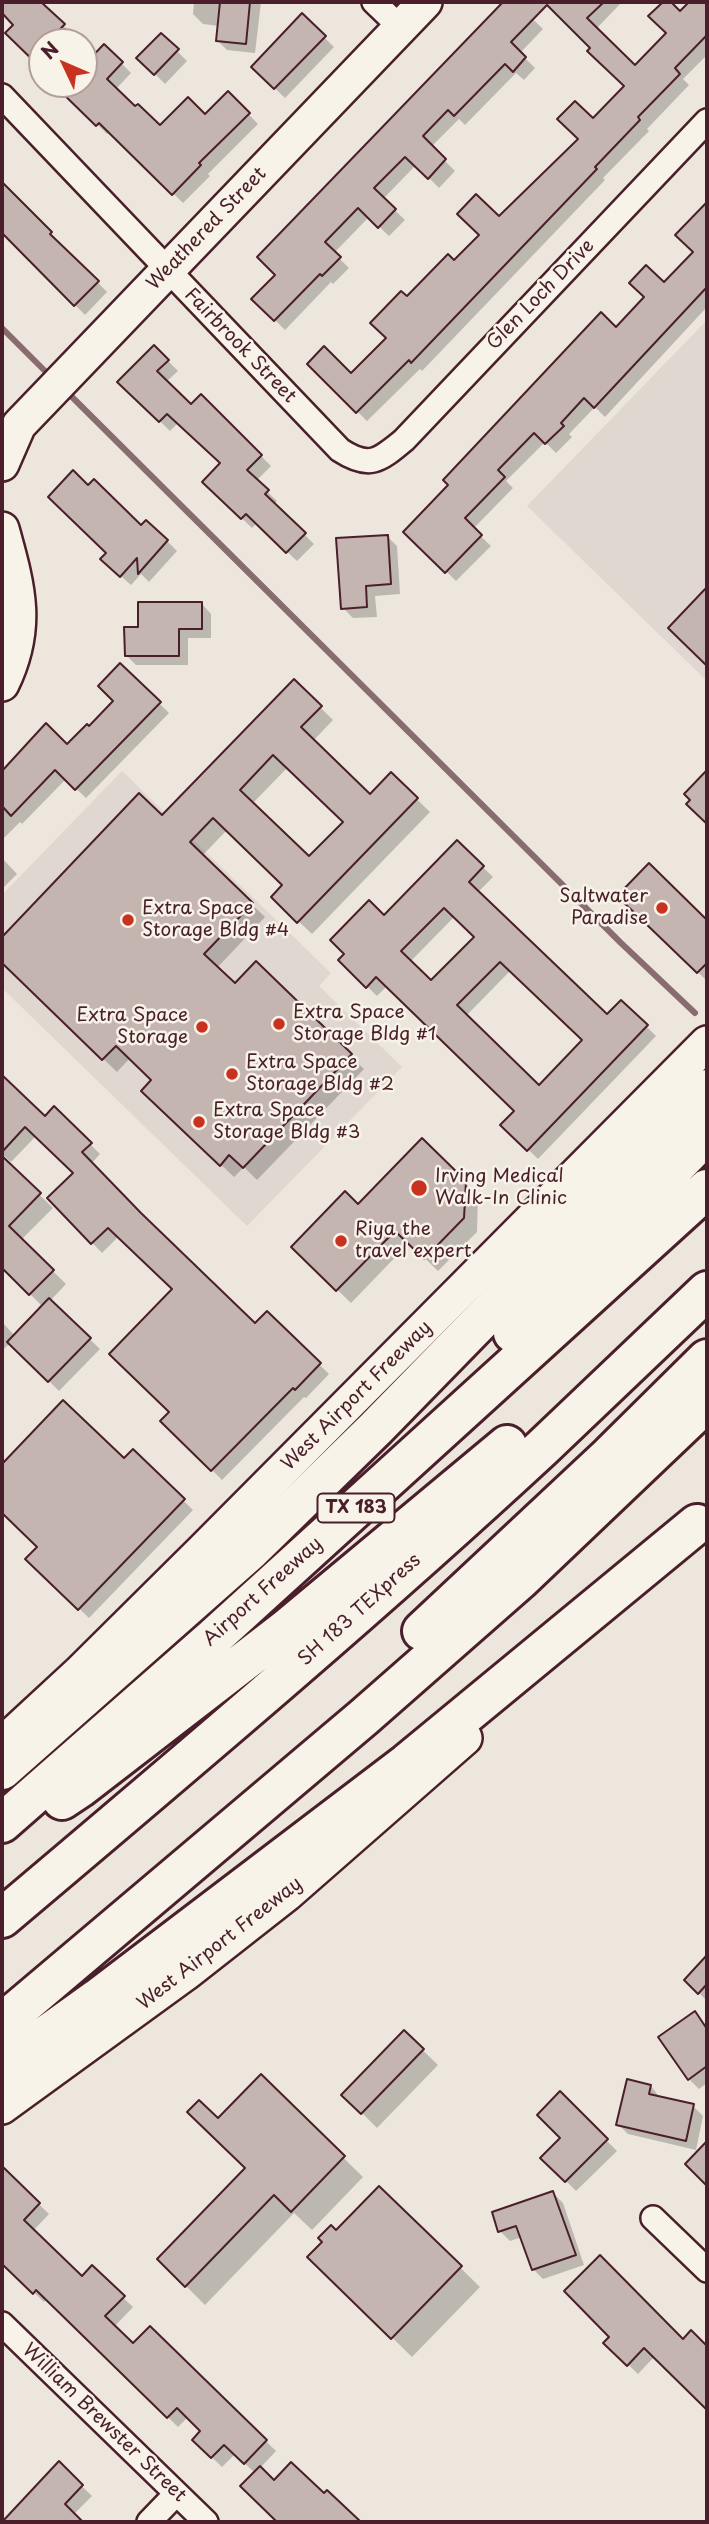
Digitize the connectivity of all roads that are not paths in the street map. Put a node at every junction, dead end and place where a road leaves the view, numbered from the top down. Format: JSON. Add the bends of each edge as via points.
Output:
{"nodes":[{"id":1,"x":374,"y":2,"type":"edge"},
{"id":2,"x":425,"y":2,"type":"edge"},
{"id":3,"x":400,"y":27,"type":"junction"},
{"id":4,"x":2,"y":96,"type":"edge"},
{"id":5,"x":707,"y":121,"type":"edge"},
{"id":6,"x":166,"y":271,"type":"junction"},
{"id":7,"x":370,"y":462,"type":"joint"},
{"id":8,"x":2,"y":464,"type":"edge"},
{"id":9,"x":2,"y":529,"type":"edge"},
{"id":10,"x":2,"y":684,"type":"edge"},
{"id":11,"x":707,"y":1043,"type":"edge"},
{"id":12,"x":707,"y":1089,"type":"edge"},
{"id":13,"x":707,"y":1134,"type":"edge"},
{"id":14,"x":707,"y":1189,"type":"edge"},
{"id":15,"x":707,"y":1262,"type":"edge"},
{"id":16,"x":707,"y":1291,"type":"edge"},
{"id":17,"x":707,"y":1319,"type":"edge"},
{"id":18,"x":707,"y":1359,"type":"edge"},
{"id":19,"x":707,"y":1402,"type":"edge"},
{"id":20,"x":393,"y":1474,"type":"junction"},
{"id":21,"x":702,"y":1520,"type":"edge"},
{"id":22,"x":2,"y":1744,"type":"edge"},
{"id":23,"x":2,"y":1770,"type":"edge"},
{"id":24,"x":2,"y":1823,"type":"edge"},
{"id":25,"x":2,"y":1839,"type":"edge"},
{"id":26,"x":149,"y":1899,"type":"junction"},
{"id":27,"x":2,"y":1918,"type":"edge"},
{"id":28,"x":2,"y":1943,"type":"edge"},
{"id":29,"x":2,"y":2024,"type":"edge"},
{"id":30,"x":2,"y":2067,"type":"edge"},
{"id":31,"x":2,"y":2107,"type":"edge"},
{"id":32,"x":653,"y":2218,"type":"dead end"},
{"id":33,"x":707,"y":2270,"type":"edge"},
{"id":34,"x":2,"y":2325,"type":"edge"},
{"id":35,"x":176,"y":2494,"type":"junction"},
{"id":36,"x":149,"y":2522,"type":"edge"},
{"id":37,"x":206,"y":2522,"type":"edge"}],
"edges":[{"from":1,"to":3,"type":"street"},
{"from":2,"to":3,"type":"main road","name":"Weathered Street"},
{"from":3,"to":6,"type":"main road","name":"Weathered Street"},
{"from":4,"to":6,"type":"street","name":"Fairbrook Street"},
{"from":5,"to":7,"type":"street","name":"Glen Loch Drive","via":[[404,440],[386,456]]},
{"from":6,"to":7,"type":"street","name":"Fairbrook Street","via":[[340,450]]},
{"from":6,"to":8,"type":"main road","name":"Weathered Street","via":[[19,425]]},
{"from":9,"to":10,"type":"main road","via":[[16,582],[20,621],[13,661]]},
{"from":11,"to":22,"type":"main road","name":"West Airport Freeway","via":[[203,1550]]},
{"from":12,"to":23,"type":"highway","via":[[279,1522]]},
{"from":13,"to":20,"type":"highway","via":[[421,1427]]},
{"from":14,"to":20,"type":"highway","name":"Airport Freeway","number":"TX 183"},
{"from":15,"to":25,"type":"highway","via":[[514,1440],[286,1629],[80,1788]]},
{"from":16,"to":27,"type":"highway","name":"SH 183 TEXpress","via":[[541,1449],[374,1598]]},
{"from":17,"to":28,"type":"highway","name":"SH 183 TEXpress","via":[[328,1665]]},
{"from":18,"to":26,"type":"highway","via":[[477,1582],[210,1821]]},
{"from":19,"to":26,"type":"highway","via":[[520,1580]]},
{"from":20,"to":24,"type":"highway","name":"Airport Freeway","number":"TX 183"},
{"from":21,"to":30,"type":"highway","via":[[407,1763]]},
{"from":21,"to":31,"type":"main road","name":"West Airport Freeway","via":[[490,1716],[291,1890]]},
{"from":26,"to":29,"type":"highway"},
{"from":32,"to":33,"type":"street"},
{"from":34,"to":35,"type":"street","name":"William Brewster Street"},
{"from":35,"to":36,"type":"street"},
{"from":35,"to":37,"type":"street","name":"William Brewster Street"}]}
